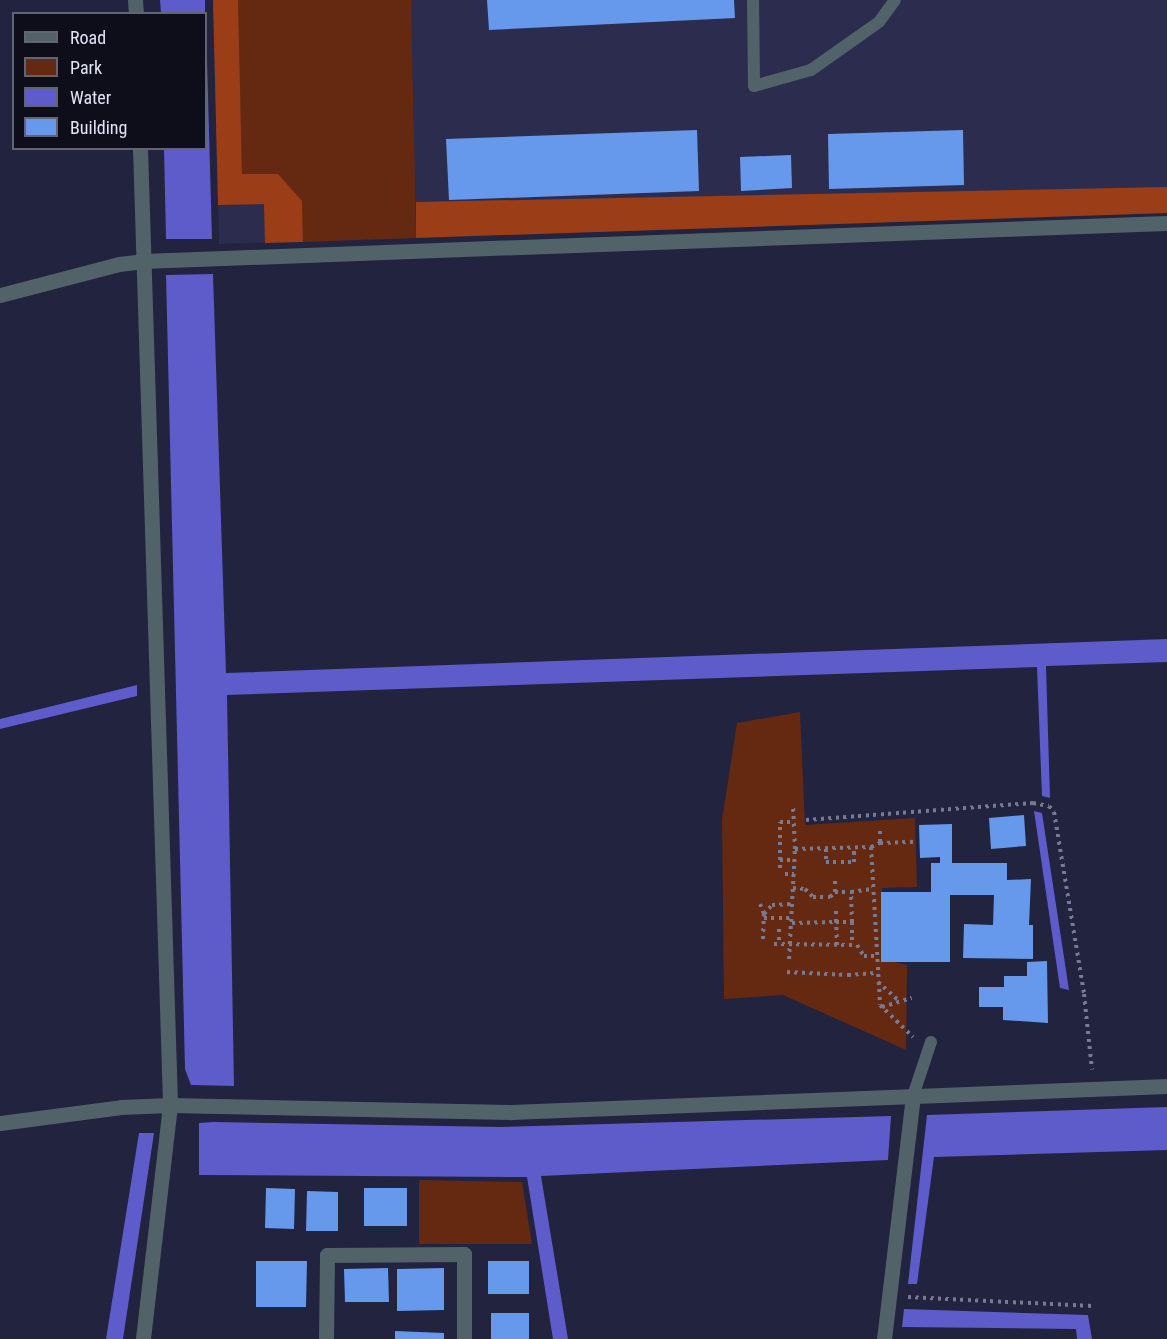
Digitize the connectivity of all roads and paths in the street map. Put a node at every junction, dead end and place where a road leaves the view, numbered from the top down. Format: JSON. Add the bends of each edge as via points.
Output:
{"nodes":[{"id":1,"x":753,"y":0,"type":"edge"},
{"id":2,"x":895,"y":0,"type":"edge"},
{"id":3,"x":140,"y":150,"type":"edge"},
{"id":4,"x":1167,"y":223,"type":"edge"},
{"id":5,"x":143,"y":261,"type":"junction"},
{"id":6,"x":0,"y":295,"type":"edge"},
{"id":7,"x":793,"y":806,"type":"dead end"},
{"id":8,"x":806,"y":820,"type":"dead end"},
{"id":9,"x":794,"y":822,"type":"junction"},
{"id":10,"x":880,"y":831,"type":"dead end"},
{"id":11,"x":915,"y":842,"type":"dead end"},
{"id":12,"x":880,"y":843,"type":"junction"},
{"id":13,"x":871,"y":847,"type":"junction"},
{"id":14,"x":854,"y":848,"type":"junction"},
{"id":15,"x":795,"y":849,"type":"junction"},
{"id":16,"x":826,"y":849,"type":"junction"},
{"id":17,"x":780,"y":860,"type":"junction"},
{"id":18,"x":794,"y":860,"type":"junction"},
{"id":19,"x":780,"y":868,"type":"dead end"},
{"id":20,"x":785,"y":874,"type":"dead end"},
{"id":21,"x":794,"y":874,"type":"junction"},
{"id":22,"x":835,"y":881,"type":"dead end"},
{"id":23,"x":793,"y":888,"type":"junction"},
{"id":24,"x":872,"y":889,"type":"junction"},
{"id":25,"x":835,"y":892,"type":"junction"},
{"id":26,"x":851,"y":892,"type":"junction"},
{"id":27,"x":760,"y":904,"type":"dead end"},
{"id":28,"x":792,"y":904,"type":"junction"},
{"id":29,"x":836,"y":909,"type":"dead end"},
{"id":30,"x":764,"y":916,"type":"junction"},
{"id":31,"x":792,"y":921,"type":"junction"},
{"id":32,"x":836,"y":922,"type":"junction"},
{"id":33,"x":852,"y":922,"type":"junction"},
{"id":34,"x":779,"y":930,"type":"dead end"},
{"id":35,"x":763,"y":939,"type":"dead end"},
{"id":36,"x":791,"y":944,"type":"junction"},
{"id":37,"x":837,"y":945,"type":"junction"},
{"id":38,"x":852,"y":945,"type":"junction"},
{"id":39,"x":876,"y":956,"type":"junction"},
{"id":40,"x":789,"y":959,"type":"dead end"},
{"id":41,"x":787,"y":972,"type":"dead end"},
{"id":42,"x":877,"y":973,"type":"junction"},
{"id":43,"x":877,"y":982,"type":"junction"},
{"id":44,"x":912,"y":998,"type":"dead end"},
{"id":45,"x":900,"y":1002,"type":"junction"},
{"id":46,"x":881,"y":1007,"type":"junction"},
{"id":47,"x":930,"y":1047,"type":"joint"},
{"id":48,"x":1167,"y":1086,"type":"edge"},
{"id":49,"x":1094,"y":1089,"type":"junction"},
{"id":50,"x":913,"y":1096,"type":"junction"},
{"id":51,"x":170,"y":1105,"type":"junction"},
{"id":52,"x":0,"y":1123,"type":"edge"},
{"id":53,"x":889,"y":1296,"type":"junction"},
{"id":54,"x":1093,"y":1306,"type":"dead end"},
{"id":55,"x":142,"y":1339,"type":"edge"},
{"id":56,"x":326,"y":1339,"type":"edge"},
{"id":57,"x":464,"y":1339,"type":"edge"},
{"id":58,"x":884,"y":1339,"type":"edge"}],
"edges":[{"from":1,"to":2,"type":"lane","via":[[754,86],[811,70],[879,22]]},
{"from":3,"to":5,"type":"street"},
{"from":4,"to":5,"type":"street"},
{"from":5,"to":6,"type":"street"},
{"from":5,"to":51,"type":"street"},
{"from":7,"to":9,"type":"path"},
{"from":8,"to":49,"type":"path","via":[[1033,803],[1049,806],[1054,812],[1084,994]]},
{"from":9,"to":15,"type":"path"},
{"from":9,"to":17,"type":"path","via":[[780,822]]},
{"from":10,"to":12,"type":"path"},
{"from":11,"to":12,"type":"path"},
{"from":12,"to":13,"type":"path"},
{"from":13,"to":14,"type":"path"},
{"from":13,"to":24,"type":"path"},
{"from":14,"to":16,"type":"path"},
{"from":14,"to":16,"type":"path","via":[[855,862],[826,862]]},
{"from":15,"to":16,"type":"path"},
{"from":15,"to":18,"type":"path"},
{"from":17,"to":18,"type":"path"},
{"from":17,"to":19,"type":"path"},
{"from":18,"to":21,"type":"path"},
{"from":20,"to":21,"type":"path"},
{"from":21,"to":23,"type":"path"},
{"from":22,"to":25,"type":"path"},
{"from":23,"to":25,"type":"path","via":[[805,890],[813,897],[830,897]]},
{"from":23,"to":28,"type":"path"},
{"from":24,"to":26,"type":"path"},
{"from":24,"to":39,"type":"path"},
{"from":25,"to":26,"type":"path"},
{"from":26,"to":33,"type":"path"},
{"from":27,"to":30,"type":"path"},
{"from":28,"to":30,"type":"path","via":[[771,905]]},
{"from":28,"to":31,"type":"path"},
{"from":29,"to":32,"type":"path"},
{"from":30,"to":31,"type":"path"},
{"from":30,"to":35,"type":"path"},
{"from":31,"to":32,"type":"path"},
{"from":31,"to":36,"type":"path"},
{"from":32,"to":33,"type":"path"},
{"from":32,"to":37,"type":"path"},
{"from":33,"to":38,"type":"path"},
{"from":34,"to":36,"type":"path","via":[[776,944]]},
{"from":36,"to":37,"type":"path"},
{"from":36,"to":40,"type":"path"},
{"from":37,"to":38,"type":"path"},
{"from":38,"to":39,"type":"path","via":[[858,945],[864,956]]},
{"from":39,"to":42,"type":"path"},
{"from":41,"to":42,"type":"path"},
{"from":42,"to":43,"type":"path"},
{"from":43,"to":45,"type":"path"},
{"from":43,"to":46,"type":"path"},
{"from":44,"to":45,"type":"path"},
{"from":45,"to":46,"type":"path"},
{"from":46,"to":47,"type":"path"},
{"from":47,"to":50,"type":"lane"},
{"from":48,"to":49,"type":"street"},
{"from":49,"to":50,"type":"street"},
{"from":50,"to":51,"type":"street","via":[[511,1112]]},
{"from":50,"to":53,"type":"street"},
{"from":51,"to":52,"type":"street","via":[[121,1107]]},
{"from":51,"to":55,"type":"street"},
{"from":53,"to":54,"type":"path"},
{"from":53,"to":58,"type":"street"},
{"from":56,"to":57,"type":"street","via":[[327,1255],[464,1254]]}]}
